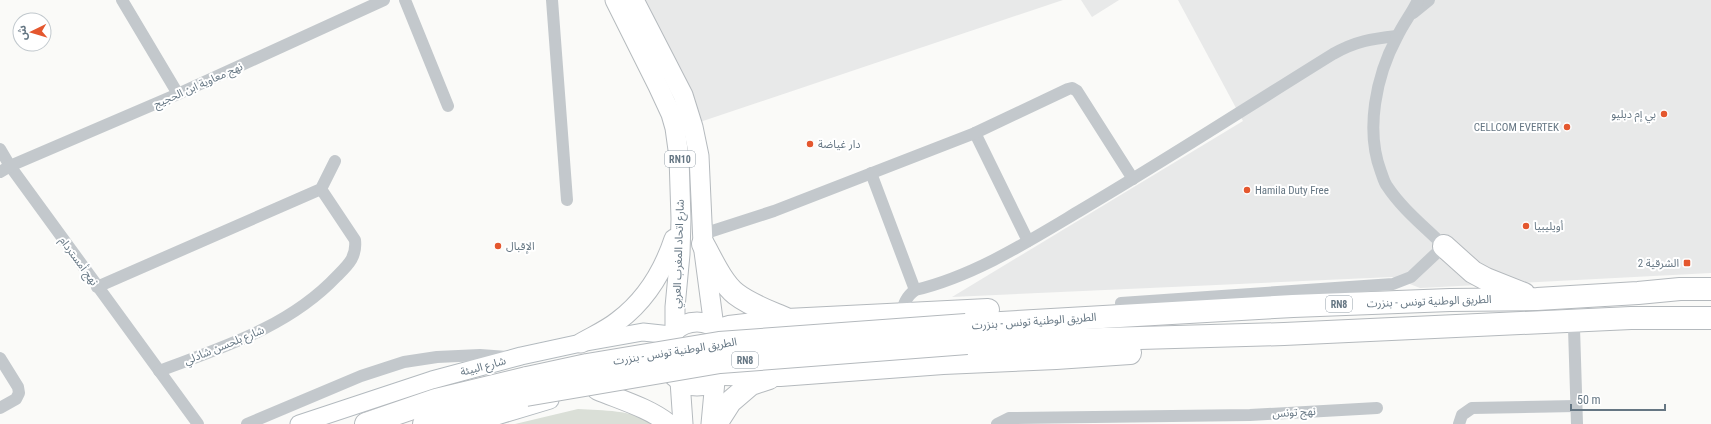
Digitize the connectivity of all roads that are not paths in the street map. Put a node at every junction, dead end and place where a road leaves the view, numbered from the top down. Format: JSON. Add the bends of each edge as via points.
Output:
{"nodes":[{"id":1,"x":122,"y":0,"type":"edge"},
{"id":2,"x":384,"y":0,"type":"edge"},
{"id":3,"x":405,"y":0,"type":"edge"},
{"id":4,"x":552,"y":0,"type":"edge"},
{"id":5,"x":615,"y":0,"type":"edge"},
{"id":6,"x":634,"y":0,"type":"edge"},
{"id":7,"x":1418,"y":0,"type":"edge"},
{"id":8,"x":1429,"y":0,"type":"edge"},
{"id":9,"x":1412,"y":14,"type":"junction"},
{"id":10,"x":1397,"y":36,"type":"junction"},
{"id":11,"x":178,"y":94,"type":"junction"},
{"id":12,"x":448,"y":106,"type":"dead end"},
{"id":13,"x":975,"y":133,"type":"junction"},
{"id":14,"x":0,"y":149,"type":"edge"},
{"id":15,"x":335,"y":160,"type":"dead end"},
{"id":16,"x":5,"y":169,"type":"edge"},
{"id":17,"x":871,"y":173,"type":"junction"},
{"id":18,"x":1133,"y":180,"type":"junction"},
{"id":19,"x":321,"y":189,"type":"junction"},
{"id":20,"x":567,"y":200,"type":"dead end"},
{"id":21,"x":681,"y":219,"type":"junction"},
{"id":22,"x":703,"y":239,"type":"junction"},
{"id":23,"x":1028,"y":241,"type":"junction"},
{"id":24,"x":1444,"y":246,"type":"junction"},
{"id":25,"x":97,"y":286,"type":"junction"},
{"id":26,"x":1711,"y":289,"type":"edge"},
{"id":27,"x":915,"y":290,"type":"junction"},
{"id":28,"x":1537,"y":299,"type":"junction"},
{"id":29,"x":1121,"y":302,"type":"junction"},
{"id":30,"x":1293,"y":306,"type":"junction"},
{"id":31,"x":901,"y":314,"type":"junction"},
{"id":32,"x":1711,"y":318,"type":"edge"},
{"id":33,"x":787,"y":320,"type":"junction"},
{"id":34,"x":1574,"y":325,"type":"junction"},
{"id":35,"x":716,"y":329,"type":"junction"},
{"id":36,"x":1318,"y":332,"type":"junction"},
{"id":37,"x":673,"y":333,"type":"junction"},
{"id":38,"x":967,"y":334,"type":"junction"},
{"id":39,"x":581,"y":343,"type":"junction"},
{"id":40,"x":0,"y":358,"type":"edge"},
{"id":41,"x":514,"y":358,"type":"junction"},
{"id":42,"x":159,"y":371,"type":"junction"},
{"id":43,"x":721,"y":372,"type":"junction"},
{"id":44,"x":780,"y":375,"type":"junction"},
{"id":45,"x":679,"y":380,"type":"junction"},
{"id":46,"x":527,"y":386,"type":"junction"},
{"id":47,"x":597,"y":390,"type":"junction"},
{"id":48,"x":1576,"y":406,"type":"junction"},
{"id":49,"x":0,"y":408,"type":"edge"},
{"id":50,"x":1377,"y":408,"type":"dead end"},
{"id":51,"x":1250,"y":419,"type":"edge"},
{"id":52,"x":1460,"y":419,"type":"edge"},
{"id":53,"x":1009,"y":421,"type":"edge"},
{"id":54,"x":198,"y":424,"type":"edge"},
{"id":55,"x":247,"y":424,"type":"edge"},
{"id":56,"x":299,"y":424,"type":"edge"},
{"id":57,"x":366,"y":424,"type":"edge"},
{"id":58,"x":424,"y":424,"type":"edge"},
{"id":59,"x":470,"y":424,"type":"edge"},
{"id":60,"x":669,"y":424,"type":"edge"},
{"id":61,"x":683,"y":424,"type":"edge"},
{"id":62,"x":711,"y":424,"type":"edge"},
{"id":63,"x":716,"y":424,"type":"edge"},
{"id":64,"x":997,"y":424,"type":"edge"},
{"id":65,"x":1577,"y":424,"type":"edge"}],
"edges":[{"from":1,"to":11,"type":"street"},
{"from":2,"to":11,"type":"street","name":"نهج معاوية ابن الحجيج"},
{"from":3,"to":12,"type":"street"},
{"from":4,"to":20,"type":"street"},
{"from":5,"to":21,"type":"main road","name":"شارع اتحاد المغرب العربي","number":"RN10","via":[[658,86],[675,128],[680,157]]},
{"from":6,"to":22,"type":"main road","name":"شارع اتحاد المغرب العربي","number":"RN10","via":[[683,95],[689,112],[699,156]]},
{"from":7,"to":9,"type":"street"},
{"from":8,"to":9,"type":"street"},
{"from":9,"to":10,"type":"street"},
{"from":10,"to":18,"type":"street","via":[[1368,39],[1349,45]]},
{"from":10,"to":24,"type":"street","via":[[1384,66],[1377,92],[1374,146],[1386,185],[1402,205]]},
{"from":11,"to":16,"type":"street","name":"نهج معاوية ابن الحجيج"},
{"from":13,"to":17,"type":"street"},
{"from":13,"to":18,"type":"street","via":[[1062,90],[1072,88],[1077,91]]},
{"from":13,"to":23,"type":"street"},
{"from":14,"to":16,"type":"street","name":"نهج أمستردام"},
{"from":15,"to":19,"type":"street"},
{"from":16,"to":25,"type":"street","name":"نهج أمستردام"},
{"from":17,"to":22,"type":"street"},
{"from":17,"to":27,"type":"street"},
{"from":18,"to":23,"type":"street"},
{"from":19,"to":25,"type":"street"},
{"from":19,"to":42,"type":"street","name":"شارع بلحسن شادلي","via":[[356,240],[354,257],[350,263],[305,306],[262,331]]},
{"from":21,"to":37,"type":"main road","name":"شارع اتحاد المغرب العربي","number":"RN10"},
{"from":21,"to":39,"type":"main road","via":[[667,260],[640,303],[618,322]]},
{"from":22,"to":33,"type":"highway","via":[[718,272],[735,294]]},
{"from":22,"to":35,"type":"main road","name":"شارع اتحاد المغرب العربي","number":"RN10"},
{"from":23,"to":27,"type":"street","via":[[966,272]]},
{"from":24,"to":28,"type":"highway","via":[[1473,272]]},
{"from":24,"to":29,"type":"street","via":[[1411,277],[1393,284]]},
{"from":25,"to":42,"type":"street","name":"نهج أمستردام"},
{"from":26,"to":28,"type":"highway","name":"الطريق الوطنية تونس - بنزرت","number":"RN8"},
{"from":27,"to":31,"type":"street","via":[[904,301]]},
{"from":28,"to":30,"type":"highway","name":"الطريق الوطنية تونس - بنزرت","number":"RN8"},
{"from":29,"to":30,"type":"highway","number":"RN8"},
{"from":29,"to":31,"type":"highway"},
{"from":30,"to":38,"type":"highway","name":"الطريق الوطنية تونس - بنزرت","number":"RN8"},
{"from":31,"to":33,"type":"highway"},
{"from":32,"to":34,"type":"highway","name":"الطريق الوطنية تونس - بنزرت","number":"RN8","via":[[1630,318]]},
{"from":33,"to":35,"type":"highway"},
{"from":34,"to":36,"type":"highway","name":"الطريق الوطنية تونس - بنزرت","number":"RN8"},
{"from":34,"to":48,"type":"street"},
{"from":35,"to":37,"type":"main road","via":[[708,324],[693,322]]},
{"from":35,"to":43,"type":"main road","number":"RN10","via":[[728,346]]},
{"from":36,"to":38,"type":"highway","name":"الطريق الوطنية تونس - بنزرت","number":"RN8"},
{"from":36,"to":44,"type":"highway","via":[[1254,344]]},
{"from":37,"to":39,"type":"main road","name":"شارع البيئة","via":[[643,332]]},
{"from":37,"to":45,"type":"main road","number":"RN10","via":[[666,346],[666,358],[670,370]]},
{"from":38,"to":43,"type":"highway","name":"الطريق الوطنية تونس - بنزرت","number":"RN8","bridge":true},
{"from":38,"to":46,"type":"highway","name":"الطريق الوطنية تونس - بنزرت","number":"RN8","bridge":true,"via":[[719,343],[595,364]]},
{"from":39,"to":41,"type":"main road","name":"شارع البيئة"},
{"from":40,"to":49,"type":"street","via":[[19,393],[16,398]]},
{"from":41,"to":55,"type":"street","via":[[480,355],[436,356],[404,362],[361,376]]},
{"from":41,"to":56,"type":"main road","name":"شارع البيئة","via":[[432,380]]},
{"from":42,"to":54,"type":"street","name":"نهج أمستردام"},
{"from":43,"to":44,"type":"highway"},
{"from":43,"to":45,"type":"main road","via":[[706,384],[697,386]]},
{"from":43,"to":46,"type":"highway","name":"الطريق الوطنية تونس - بنزرت","number":"RN8","bridge":true},
{"from":43,"to":62,"type":"main road","number":"RN10"},
{"from":44,"to":63,"type":"highway","via":[[751,384],[730,402]]},
{"from":45,"to":47,"type":"main road","via":[[664,377]]},
{"from":45,"to":61,"type":"main road","number":"RN10"},
{"from":46,"to":57,"type":"highway","name":"الطريق الوطنية تونس - بنزرت","number":"RN8","via":[[436,400]]},
{"from":46,"to":58,"type":"highway","name":"الطريق الوطنية تونس - بنزرت","number":"RN8"},
{"from":47,"to":59,"type":"main road","via":[[531,405]]},
{"from":47,"to":60,"type":"main road","via":[[628,402]]},
{"from":48,"to":52,"type":"street","via":[[1472,408]]},
{"from":48,"to":65,"type":"street"},
{"from":50,"to":51,"type":"street","name":"نهج تونس"},
{"from":51,"to":53,"type":"street","name":"نهج تونس"},
{"from":53,"to":64,"type":"street","name":"نهج تونس"}]}
